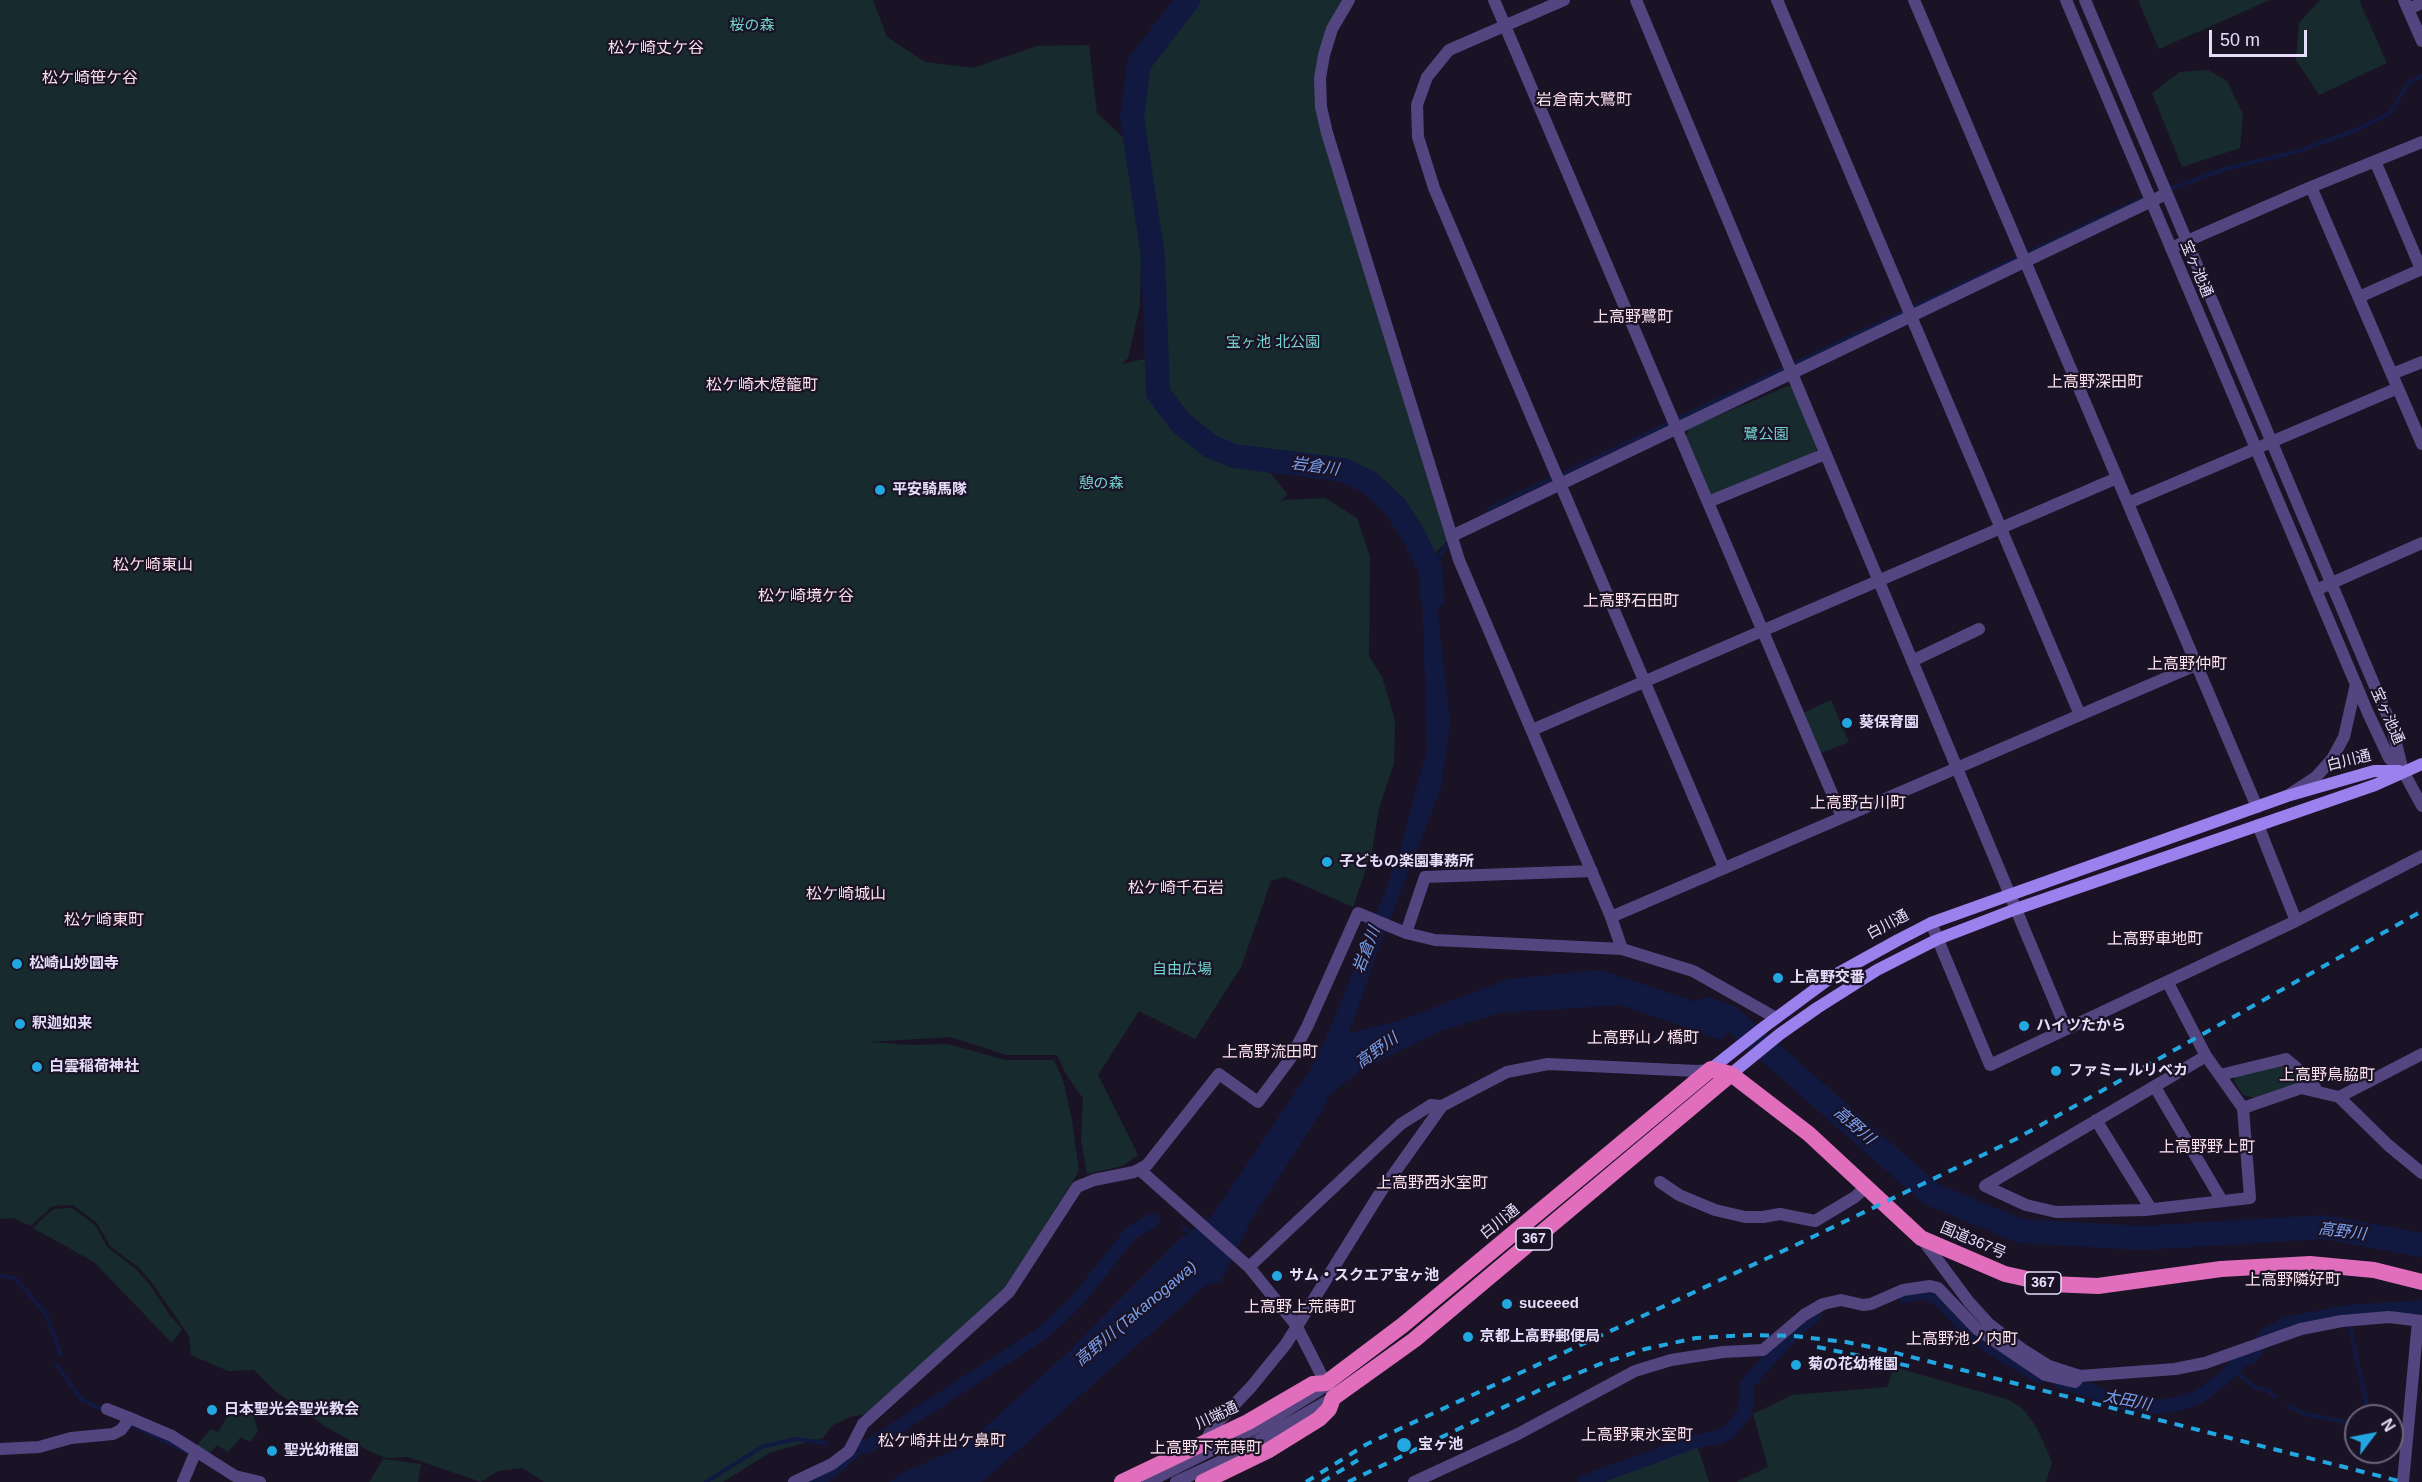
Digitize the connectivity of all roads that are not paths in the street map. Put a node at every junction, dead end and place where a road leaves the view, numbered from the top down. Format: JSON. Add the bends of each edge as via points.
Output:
{"nodes":[{"id":1,"x":1349,"y":0,"type":"edge"},
{"id":2,"x":1494,"y":0,"type":"edge"},
{"id":3,"x":1564,"y":0,"type":"edge"},
{"id":4,"x":1636,"y":0,"type":"edge"},
{"id":5,"x":1777,"y":0,"type":"edge"},
{"id":6,"x":1914,"y":0,"type":"edge"},
{"id":7,"x":2066,"y":0,"type":"edge"},
{"id":8,"x":2085,"y":0,"type":"edge"},
{"id":9,"x":2422,"y":3,"type":"edge"},
{"id":10,"x":2406,"y":5,"type":"edge"},
{"id":11,"x":1505,"y":26,"type":"junction"},
{"id":12,"x":2422,"y":41,"type":"edge"},
{"id":13,"x":2422,"y":142,"type":"edge"},
{"id":14,"x":2374,"y":161,"type":"junction"},
{"id":15,"x":2311,"y":187,"type":"junction"},
{"id":16,"x":2166,"y":194,"type":"junction"},
{"id":17,"x":2151,"y":201,"type":"junction"},
{"id":18,"x":2187,"y":241,"type":"junction"},
{"id":19,"x":2171,"y":248,"type":"junction"},
{"id":20,"x":2025,"y":262,"type":"junction"},
{"id":21,"x":2422,"y":269,"type":"edge"},
{"id":22,"x":2359,"y":297,"type":"junction"},
{"id":23,"x":1911,"y":316,"type":"junction"},
{"id":24,"x":2422,"y":362,"type":"edge"},
{"id":25,"x":1792,"y":374,"type":"junction"},
{"id":26,"x":2392,"y":374,"type":"junction"},
{"id":27,"x":2398,"y":388,"type":"junction"},
{"id":28,"x":2419,"y":427,"type":"edge"},
{"id":29,"x":1677,"y":429,"type":"junction"},
{"id":30,"x":2270,"y":442,"type":"junction"},
{"id":31,"x":2422,"y":444,"type":"edge"},
{"id":32,"x":2256,"y":449,"type":"junction"},
{"id":33,"x":1825,"y":454,"type":"junction"},
{"id":34,"x":2117,"y":478,"type":"junction"},
{"id":35,"x":1561,"y":484,"type":"junction"},
{"id":36,"x":1708,"y":502,"type":"junction"},
{"id":37,"x":2128,"y":503,"type":"junction"},
{"id":38,"x":2001,"y":528,"type":"junction"},
{"id":39,"x":1452,"y":536,"type":"junction"},
{"id":40,"x":2422,"y":543,"type":"edge"},
{"id":41,"x":1878,"y":580,"type":"junction"},
{"id":42,"x":2332,"y":583,"type":"junction"},
{"id":43,"x":2316,"y":590,"type":"junction"},
{"id":44,"x":1979,"y":629,"type":"dead end"},
{"id":45,"x":1762,"y":630,"type":"junction"},
{"id":46,"x":1912,"y":661,"type":"junction"},
{"id":47,"x":2196,"y":665,"type":"junction"},
{"id":48,"x":1643,"y":682,"type":"junction"},
{"id":49,"x":2356,"y":684,"type":"junction"},
{"id":50,"x":2080,"y":715,"type":"junction"},
{"id":51,"x":1532,"y":730,"type":"junction"},
{"id":52,"x":2422,"y":764,"type":"edge"},
{"id":53,"x":1957,"y":768,"type":"junction"},
{"id":54,"x":2403,"y":771,"type":"junction"},
{"id":55,"x":2287,"y":796,"type":"junction"},
{"id":56,"x":2422,"y":806,"type":"edge"},
{"id":57,"x":2257,"y":807,"type":"junction"},
{"id":58,"x":1842,"y":817,"type":"junction"},
{"id":59,"x":2258,"y":825,"type":"junction"},
{"id":60,"x":2422,"y":856,"type":"edge"},
{"id":61,"x":1724,"y":868,"type":"junction"},
{"id":62,"x":1592,"y":871,"type":"junction"},
{"id":63,"x":2010,"y":895,"type":"junction"},
{"id":64,"x":2016,"y":909,"type":"junction"},
{"id":65,"x":1611,"y":917,"type":"junction"},
{"id":66,"x":2296,"y":921,"type":"junction"},
{"id":67,"x":1931,"y":923,"type":"junction"},
{"id":68,"x":1406,"y":933,"type":"junction"},
{"id":69,"x":1938,"y":939,"type":"junction"},
{"id":70,"x":1622,"y":949,"type":"junction"},
{"id":71,"x":2168,"y":983,"type":"junction"},
{"id":72,"x":1776,"y":1018,"type":"junction"},
{"id":73,"x":2066,"y":1029,"type":"junction"},
{"id":74,"x":2422,"y":1054,"type":"edge"},
{"id":75,"x":2206,"y":1056,"type":"junction"},
{"id":76,"x":1726,"y":1068,"type":"junction"},
{"id":77,"x":2220,"y":1075,"type":"junction"},
{"id":78,"x":2155,"y":1087,"type":"junction"},
{"id":79,"x":2317,"y":1091,"type":"junction"},
{"id":80,"x":2339,"y":1097,"type":"junction"},
{"id":81,"x":1442,"y":1106,"type":"junction"},
{"id":82,"x":2243,"y":1108,"type":"junction"},
{"id":83,"x":2096,"y":1120,"type":"junction"},
{"id":84,"x":1140,"y":1170,"type":"junction"},
{"id":85,"x":2422,"y":1173,"type":"edge"},
{"id":86,"x":1660,"y":1182,"type":"dead end"},
{"id":87,"x":1865,"y":1188,"type":"junction"},
{"id":88,"x":2222,"y":1201,"type":"junction"},
{"id":89,"x":2151,"y":1209,"type":"junction"},
{"id":90,"x":1922,"y":1238,"type":"junction"},
{"id":91,"x":1246,"y":1265,"type":"junction"},
{"id":92,"x":2422,"y":1282,"type":"edge"},
{"id":93,"x":2420,"y":1321,"type":"edge"},
{"id":94,"x":1296,"y":1325,"type":"junction"},
{"id":95,"x":2080,"y":1376,"type":"junction"},
{"id":96,"x":1330,"y":1390,"type":"junction"},
{"id":97,"x":107,"y":1409,"type":"dead end"},
{"id":98,"x":130,"y":1418,"type":"junction"},
{"id":99,"x":1206,"y":1441,"type":"junction"},
{"id":100,"x":0,"y":1449,"type":"edge"},
{"id":101,"x":196,"y":1451,"type":"junction"},
{"id":102,"x":236,"y":1479,"type":"edge"},
{"id":103,"x":183,"y":1482,"type":"edge"},
{"id":104,"x":260,"y":1482,"type":"edge"},
{"id":105,"x":794,"y":1482,"type":"edge"},
{"id":106,"x":1122,"y":1482,"type":"edge"},
{"id":107,"x":1148,"y":1482,"type":"edge"},
{"id":108,"x":1176,"y":1482,"type":"edge"},
{"id":109,"x":1203,"y":1482,"type":"edge"},
{"id":110,"x":1414,"y":1482,"type":"edge"},
{"id":111,"x":2403,"y":1482,"type":"edge"}],
"edges":[{"from":1,"to":39,"type":"street","via":[[1332,29],[1324,55],[1320,78],[1323,116]]},
{"from":2,"to":11,"type":"street"},
{"from":3,"to":11,"type":"street"},
{"from":4,"to":25,"type":"street"},
{"from":5,"to":23,"type":"street"},
{"from":6,"to":20,"type":"street"},
{"from":7,"to":17,"type":"street","name":"宝ヶ池通"},
{"from":8,"to":16,"type":"street","name":"宝ヶ池通"},
{"from":9,"to":10,"type":"street"},
{"from":10,"to":12,"type":"street"},
{"from":11,"to":29,"type":"street"},
{"from":11,"to":35,"type":"street","via":[[1449,50],[1427,77],[1417,105],[1418,137],[1434,189]]},
{"from":13,"to":14,"type":"street"},
{"from":14,"to":15,"type":"street"},
{"from":14,"to":21,"type":"street"},
{"from":15,"to":18,"type":"street"},
{"from":15,"to":22,"type":"street"},
{"from":16,"to":17,"type":"street"},
{"from":16,"to":18,"type":"street","name":"宝ヶ池通"},
{"from":17,"to":19,"type":"street","name":"宝ヶ池通"},
{"from":17,"to":20,"type":"street"},
{"from":18,"to":19,"type":"street"},
{"from":18,"to":30,"type":"street","name":"宝ヶ池通"},
{"from":19,"to":32,"type":"street","name":"宝ヶ池通"},
{"from":20,"to":23,"type":"street"},
{"from":20,"to":34,"type":"street"},
{"from":21,"to":22,"type":"street"},
{"from":22,"to":26,"type":"street"},
{"from":23,"to":25,"type":"street"},
{"from":23,"to":38,"type":"street"},
{"from":24,"to":26,"type":"street"},
{"from":25,"to":29,"type":"street"},
{"from":25,"to":33,"type":"street"},
{"from":26,"to":27,"type":"street"},
{"from":27,"to":28,"type":"street"},
{"from":27,"to":30,"type":"street"},
{"from":28,"to":31,"type":"street"},
{"from":29,"to":35,"type":"street"},
{"from":29,"to":36,"type":"street"},
{"from":30,"to":32,"type":"street"},
{"from":30,"to":42,"type":"street","name":"宝ヶ池通"},
{"from":32,"to":37,"type":"street"},
{"from":32,"to":43,"type":"street","name":"宝ヶ池通"},
{"from":33,"to":36,"type":"street"},
{"from":33,"to":41,"type":"street"},
{"from":34,"to":37,"type":"street"},
{"from":34,"to":38,"type":"street"},
{"from":35,"to":39,"type":"street"},
{"from":35,"to":48,"type":"street"},
{"from":36,"to":45,"type":"street"},
{"from":37,"to":47,"type":"street"},
{"from":38,"to":41,"type":"street"},
{"from":38,"to":50,"type":"street"},
{"from":39,"to":51,"type":"street"},
{"from":40,"to":42,"type":"street"},
{"from":41,"to":45,"type":"street"},
{"from":41,"to":46,"type":"street"},
{"from":42,"to":43,"type":"street"},
{"from":42,"to":54,"type":"street","name":"宝ヶ池通","via":[[2392,728]]},
{"from":43,"to":49,"type":"street","name":"宝ヶ池通"},
{"from":44,"to":46,"type":"street"},
{"from":45,"to":48,"type":"street"},
{"from":45,"to":58,"type":"street"},
{"from":46,"to":53,"type":"street"},
{"from":47,"to":50,"type":"street"},
{"from":47,"to":57,"type":"street"},
{"from":48,"to":51,"type":"street"},
{"from":48,"to":61,"type":"street"},
{"from":49,"to":54,"type":"street","name":"宝ヶ池通","via":[[2389,758]]},
{"from":49,"to":55,"type":"street","via":[[2344,737],[2332,759],[2316,777]]},
{"from":50,"to":53,"type":"street"},
{"from":51,"to":62,"type":"street"},
{"from":52,"to":54,"type":"main road"},
{"from":53,"to":58,"type":"street"},
{"from":53,"to":63,"type":"street"},
{"from":54,"to":55,"type":"main road","name":"白川通","via":[[2374,771]]},
{"from":54,"to":56,"type":"street"},
{"from":54,"to":59,"type":"main road","name":"白川通","via":[[2375,785]]},
{"from":55,"to":57,"type":"main road","name":"白川通"},
{"from":57,"to":63,"type":"main road","name":"白川通"},
{"from":58,"to":61,"type":"street"},
{"from":59,"to":64,"type":"main road","name":"白川通"},
{"from":59,"to":66,"type":"street"},
{"from":60,"to":66,"type":"street"},
{"from":61,"to":65,"type":"street"},
{"from":62,"to":65,"type":"street"},
{"from":62,"to":68,"type":"street","via":[[1425,877]]},
{"from":63,"to":64,"type":"street"},
{"from":63,"to":67,"type":"main road","name":"白川通"},
{"from":64,"to":69,"type":"main road","name":"白川通"},
{"from":64,"to":73,"type":"street"},
{"from":65,"to":70,"type":"street"},
{"from":66,"to":71,"type":"street"},
{"from":67,"to":69,"type":"street"},
{"from":67,"to":72,"type":"main road","name":"白川通","via":[[1833,976]]},
{"from":68,"to":70,"type":"street","via":[[1435,940]]},
{"from":68,"to":84,"type":"street","via":[[1358,913],[1307,1027],[1290,1059],[1258,1102],[1219,1074]]},
{"from":69,"to":73,"type":"street","via":[[1990,1065]]},
{"from":69,"to":76,"type":"main road","name":"白川通","via":[[1877,970]]},
{"from":70,"to":72,"type":"street","via":[[1693,971]]},
{"from":71,"to":73,"type":"street"},
{"from":71,"to":75,"type":"street"},
{"from":72,"to":76,"type":"main road","name":"白川通"},
{"from":74,"to":80,"type":"street"},
{"from":75,"to":77,"type":"street"},
{"from":75,"to":78,"type":"street"},
{"from":76,"to":81,"type":"street","via":[[1697,1071],[1548,1064],[1507,1072]]},
{"from":76,"to":87,"type":"highway","name":"国道367号","number":"367","via":[[1809,1134]]},
{"from":76,"to":96,"type":"highway","name":"白川通","number":"367","via":[[1414,1340]]},
{"from":77,"to":79,"type":"street","via":[[2286,1059]]},
{"from":77,"to":82,"type":"street"},
{"from":78,"to":83,"type":"street"},
{"from":78,"to":88,"type":"street"},
{"from":79,"to":80,"type":"street"},
{"from":79,"to":82,"type":"street","via":[[2301,1088]]},
{"from":80,"to":85,"type":"street"},
{"from":81,"to":91,"type":"street","via":[[1431,1105],[1401,1124]]},
{"from":81,"to":94,"type":"street","via":[[1380,1193]]},
{"from":82,"to":88,"type":"street","via":[[2250,1198]]},
{"from":83,"to":89,"type":"street"},
{"from":83,"to":89,"type":"street","via":[[1984,1186],[2025,1204],[2056,1212]]},
{"from":84,"to":91,"type":"street"},
{"from":84,"to":105,"type":"street","via":[[1077,1187],[1009,1292],[863,1424],[850,1448],[832,1464]]},
{"from":86,"to":87,"type":"street","via":[[1715,1210],[1745,1217],[1780,1214],[1815,1221]]},
{"from":87,"to":90,"type":"highway","name":"国道367号","number":"367"},
{"from":88,"to":89,"type":"street"},
{"from":90,"to":92,"type":"highway","name":"国道367号","number":"367","via":[[2006,1274],[2050,1284],[2098,1286],[2221,1269],[2310,1264],[2374,1270]]},
{"from":90,"to":95,"type":"street","via":[[1989,1324],[2049,1366]]},
{"from":91,"to":94,"type":"street"},
{"from":93,"to":95,"type":"street","via":[[2389,1317],[2342,1320],[2301,1329],[2175,1370]]},
{"from":93,"to":111,"type":"street"},
{"from":94,"to":96,"type":"street"},
{"from":94,"to":99,"type":"street","via":[[1286,1344],[1212,1428]]},
{"from":95,"to":110,"type":"street","via":[[2075,1382],[2045,1375],[1977,1329],[1938,1288],[1903,1290],[1871,1304],[1841,1300],[1823,1304],[1763,1350],[1671,1360],[1635,1371],[1518,1434]]},
{"from":96,"to":99,"type":"highway","name":"川端通","number":"367","via":[[1313,1384]]},
{"from":96,"to":107,"type":"street","name":"白川通","via":[[1318,1391],[1266,1423]]},
{"from":96,"to":108,"type":"street","name":"白川通","via":[[1228,1458]]},
{"from":96,"to":109,"type":"highway","number":"367","via":[[1329,1409],[1319,1419],[1269,1450]]},
{"from":97,"to":98,"type":"street"},
{"from":98,"to":100,"type":"street","via":[[122,1430],[113,1434],[71,1438],[39,1447]]},
{"from":98,"to":101,"type":"street"},
{"from":99,"to":106,"type":"highway","name":"川端通","number":"367"},
{"from":101,"to":102,"type":"street"},
{"from":101,"to":103,"type":"street"},
{"from":102,"to":104,"type":"street"}]}
